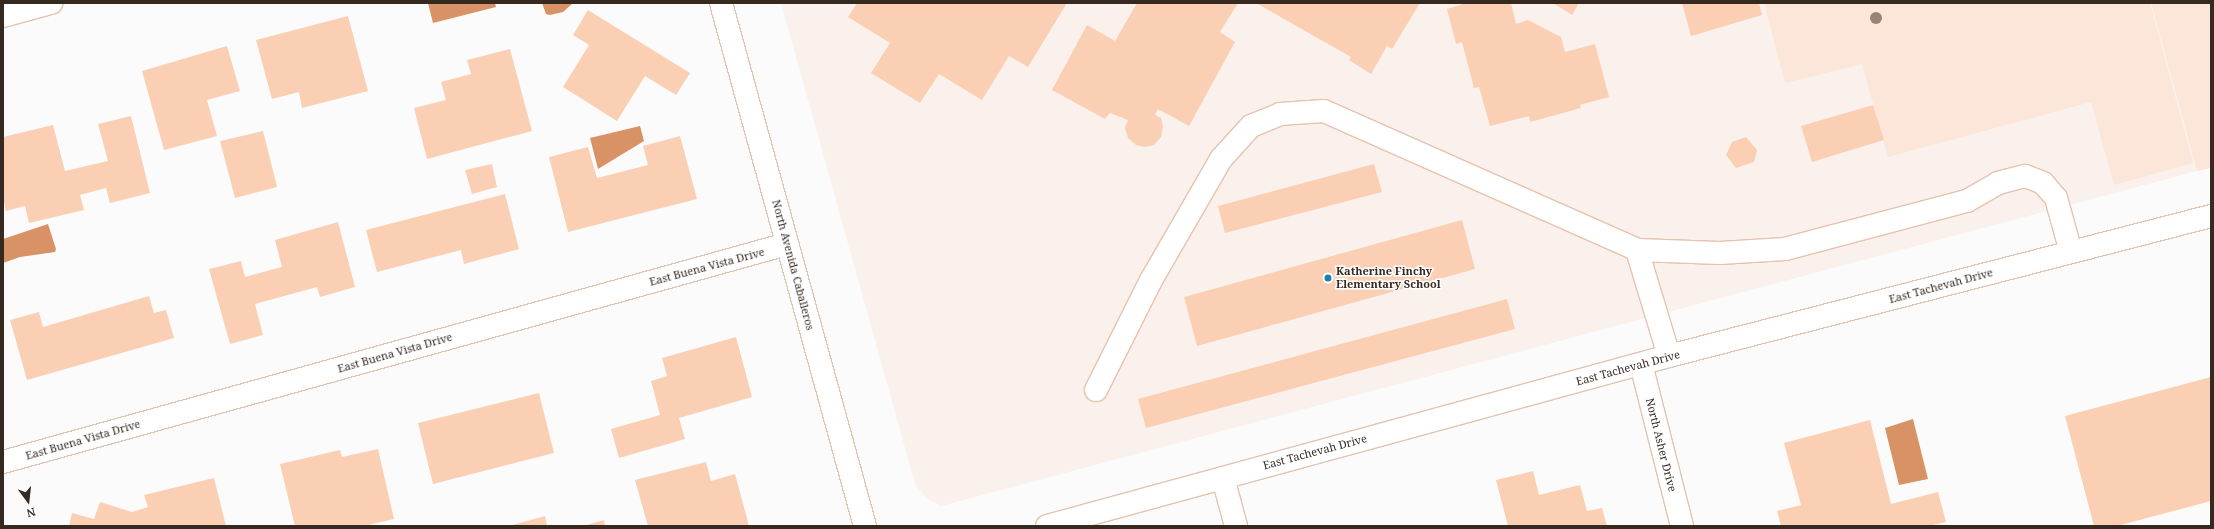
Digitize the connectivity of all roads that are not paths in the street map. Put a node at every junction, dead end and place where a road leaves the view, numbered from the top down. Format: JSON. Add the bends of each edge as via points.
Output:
{"nodes":[{"id":1,"x":51,"y":3,"type":"edge"},
{"id":2,"x":721,"y":3,"type":"edge"},
{"id":3,"x":3,"y":16,"type":"edge"},
{"id":4,"x":2211,"y":216,"type":"edge"},
{"id":5,"x":787,"y":244,"type":"junction"},
{"id":6,"x":1637,"y":250,"type":"junction"},
{"id":7,"x":2071,"y":252,"type":"junction"},
{"id":8,"x":1669,"y":356,"type":"junction"},
{"id":9,"x":1641,"y":364,"type":"junction"},
{"id":10,"x":1096,"y":390,"type":"dead end"},
{"id":11,"x":3,"y":462,"type":"edge"},
{"id":12,"x":1223,"y":478,"type":"junction"},
{"id":13,"x":865,"y":526,"type":"edge"},
{"id":14,"x":1047,"y":526,"type":"edge"},
{"id":15,"x":1236,"y":526,"type":"edge"},
{"id":16,"x":1682,"y":526,"type":"edge"}],
"edges":[{"from":1,"to":3,"type":"street"},
{"from":2,"to":5,"type":"street","name":"North Avenida Caballeros"},
{"from":4,"to":7,"type":"street","name":"East Tachevah Drive"},
{"from":5,"to":11,"type":"street","name":"East Buena Vista Drive"},
{"from":5,"to":13,"type":"street","name":"North Avenida Caballeros"},
{"from":6,"to":7,"type":"street","via":[[1720,253],[1785,250],[1967,201],[1998,183],[2025,176],[2043,183],[2056,198]]},
{"from":6,"to":8,"type":"street"},
{"from":6,"to":10,"type":"street","via":[[1324,111],[1280,114],[1251,126],[1221,159],[1150,282]]},
{"from":7,"to":8,"type":"street","name":"East Tachevah Drive"},
{"from":8,"to":9,"type":"street","name":"East Tachevah Drive"},
{"from":9,"to":12,"type":"street","name":"East Tachevah Drive"},
{"from":9,"to":16,"type":"street","name":"North Asher Drive"},
{"from":12,"to":14,"type":"street","name":"East Tachevah Drive"},
{"from":12,"to":15,"type":"street"}]}
